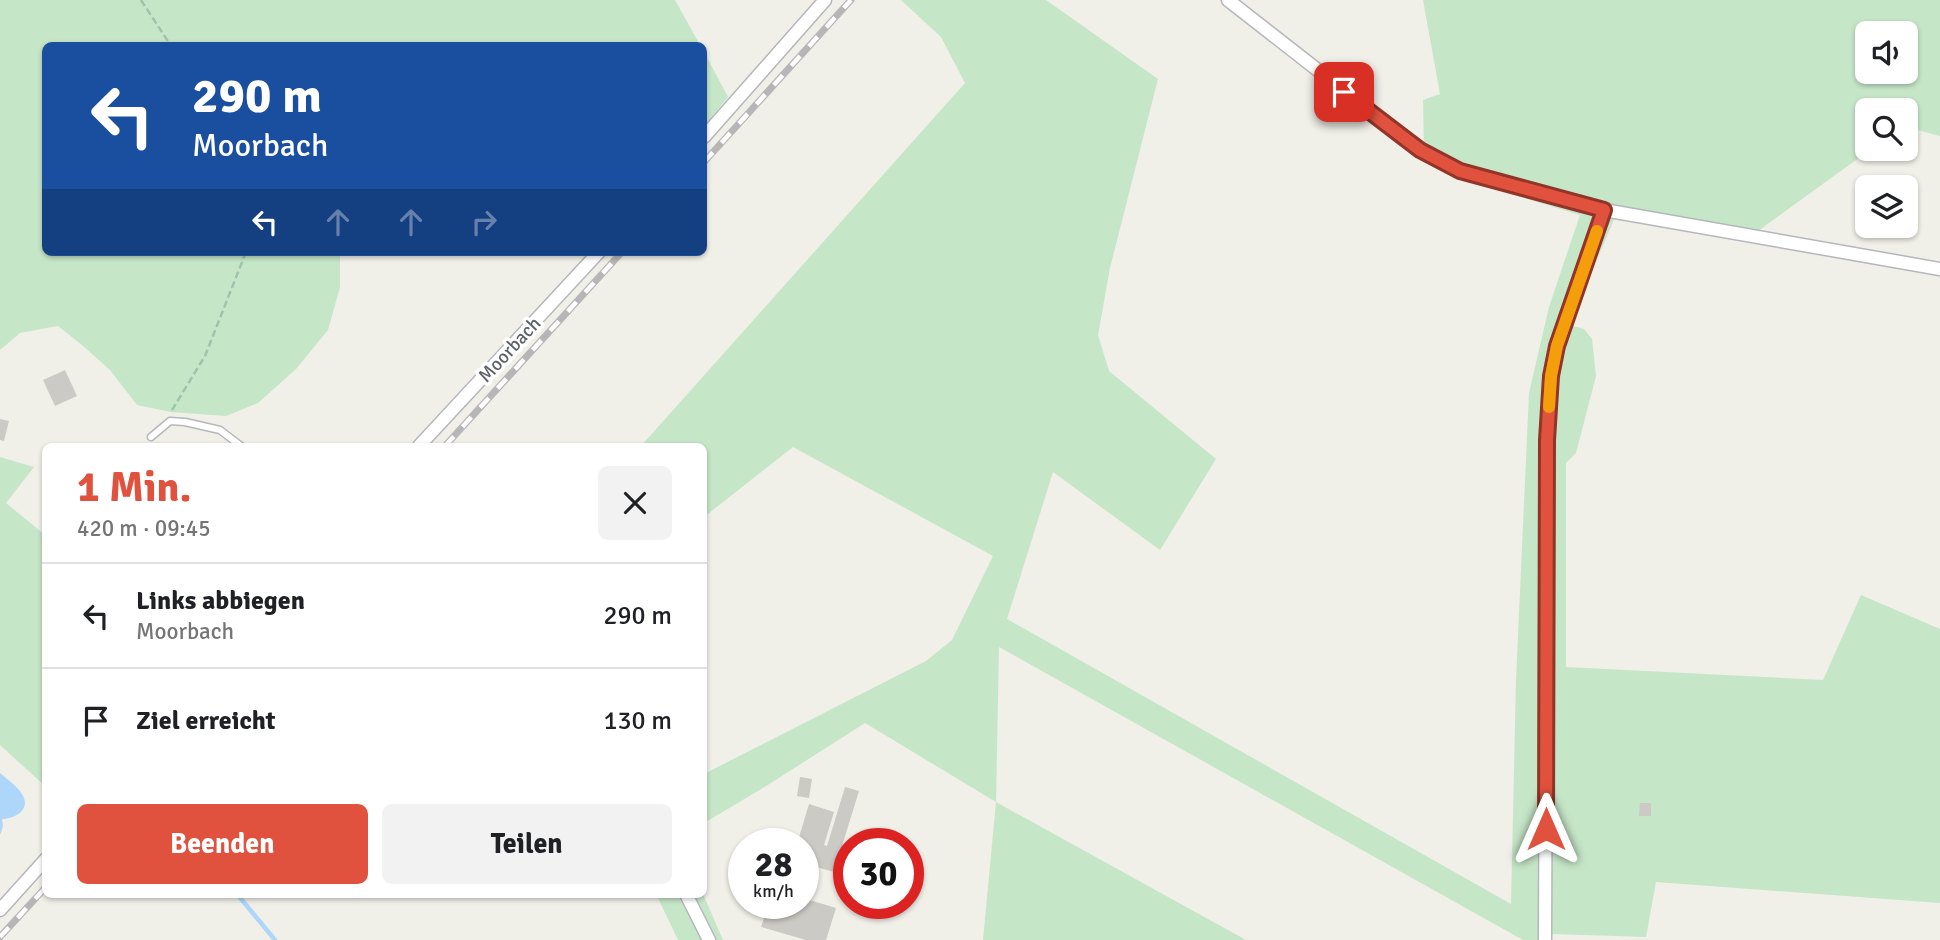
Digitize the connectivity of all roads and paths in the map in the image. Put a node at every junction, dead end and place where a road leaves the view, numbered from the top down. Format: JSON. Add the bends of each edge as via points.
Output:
{"nodes":[{"id":1,"x":141,"y":0,"type":"edge"},
{"id":2,"x":825,"y":0,"type":"edge"},
{"id":3,"x":1228,"y":0,"type":"edge"},
{"id":4,"x":168,"y":42,"type":"edge"},
{"id":5,"x":707,"y":134,"type":"edge"},
{"id":6,"x":1604,"y":210,"type":"junction"},
{"id":7,"x":244,"y":256,"type":"edge"},
{"id":8,"x":595,"y":256,"type":"edge"},
{"id":9,"x":1940,"y":270,"type":"edge"},
{"id":10,"x":185,"y":422,"type":"junction"},
{"id":11,"x":151,"y":437,"type":"dead end"},
{"id":12,"x":237,"y":443,"type":"edge"},
{"id":13,"x":422,"y":443,"type":"edge"},
{"id":14,"x":42,"y":863,"type":"edge"},
{"id":15,"x":688,"y":898,"type":"edge"},
{"id":16,"x":0,"y":909,"type":"edge"},
{"id":17,"x":709,"y":940,"type":"edge"},
{"id":18,"x":1545,"y":940,"type":"edge"}],
"edges":[{"from":1,"to":4,"type":"path"},
{"from":2,"to":5,"type":"street"},
{"from":3,"to":6,"type":"street","via":[[1420,150],[1460,171]]},
{"from":6,"to":9,"type":"street"},
{"from":6,"to":18,"type":"street","via":[[1551,376]]},
{"from":7,"to":10,"type":"path","via":[[205,356],[171,412]]},
{"from":8,"to":13,"type":"street","name":"Moorbach"},
{"from":10,"to":11,"type":"lane","via":[[170,421]]},
{"from":10,"to":12,"type":"lane","via":[[220,430]]},
{"from":14,"to":16,"type":"street"},
{"from":15,"to":17,"type":"street"}]}
